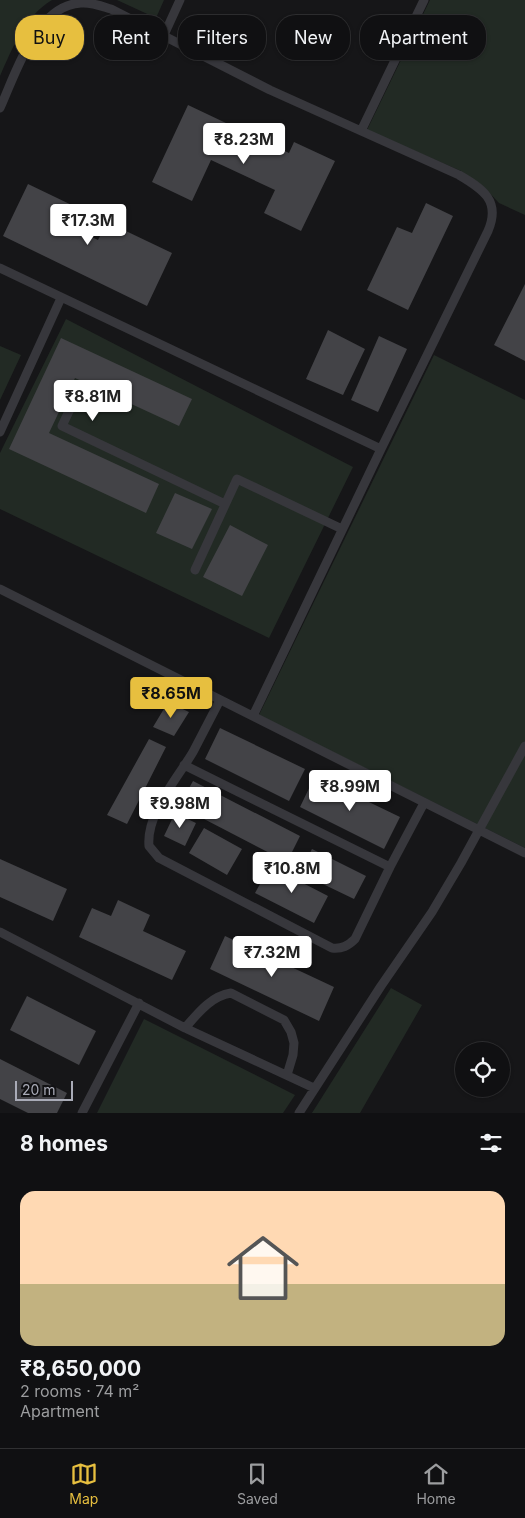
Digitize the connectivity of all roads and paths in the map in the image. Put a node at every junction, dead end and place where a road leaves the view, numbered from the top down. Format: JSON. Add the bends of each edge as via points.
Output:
{"nodes":[{"id":1,"x":180,"y":0,"type":"edge"},
{"id":2,"x":424,"y":0,"type":"edge"},
{"id":3,"x":122,"y":15,"type":"edge"},
{"id":4,"x":168,"y":26,"type":"edge"},
{"id":5,"x":168,"y":37,"type":"edge"},
{"id":6,"x":0,"y":108,"type":"edge"},
{"id":7,"x":361,"y":131,"type":"junction"},
{"id":8,"x":0,"y":268,"type":"edge"},
{"id":9,"x":61,"y":298,"type":"junction"},
{"id":10,"x":79,"y":390,"type":"dead end"},
{"id":11,"x":0,"y":432,"type":"edge"},
{"id":12,"x":381,"y":449,"type":"junction"},
{"id":13,"x":225,"y":504,"type":"junction"},
{"id":14,"x":342,"y":529,"type":"junction"},
{"id":15,"x":195,"y":570,"type":"dead end"},
{"id":16,"x":0,"y":589,"type":"edge"},
{"id":17,"x":220,"y":700,"type":"junction"},
{"id":18,"x":253,"y":716,"type":"junction"},
{"id":19,"x":525,"y":746,"type":"edge"},
{"id":20,"x":184,"y":765,"type":"junction"},
{"id":21,"x":424,"y":803,"type":"junction"},
{"id":22,"x":479,"y":831,"type":"junction"},
{"id":23,"x":525,"y":852,"type":"edge"},
{"id":24,"x":390,"y":867,"type":"junction"},
{"id":25,"x":0,"y":932,"type":"edge"},
{"id":26,"x":139,"y":1004,"type":"junction"},
{"id":27,"x":185,"y":1028,"type":"junction"},
{"id":28,"x":287,"y":1075,"type":"junction"},
{"id":29,"x":314,"y":1088,"type":"junction"},
{"id":30,"x":82,"y":1113,"type":"edge"},
{"id":31,"x":299,"y":1113,"type":"edge"}],
"edges":[{"from":1,"to":4,"type":"lane"},
{"from":2,"to":7,"type":"lane"},
{"from":3,"to":6,"type":"lane","via":[[80,2],[48,17],[38,28]]},
{"from":5,"to":7,"type":"lane","via":[[270,90]]},
{"from":7,"to":12,"type":"lane","via":[[459,174],[488,196],[493,209],[488,231]]},
{"from":8,"to":9,"type":"lane"},
{"from":9,"to":11,"type":"lane"},
{"from":9,"to":12,"type":"lane"},
{"from":10,"to":13,"type":"lane","via":[[62,426]]},
{"from":12,"to":14,"type":"lane"},
{"from":13,"to":14,"type":"lane","via":[[236,479]]},
{"from":13,"to":15,"type":"lane"},
{"from":14,"to":18,"type":"lane"},
{"from":16,"to":17,"type":"lane"},
{"from":17,"to":18,"type":"lane"},
{"from":17,"to":20,"type":"lane"},
{"from":18,"to":21,"type":"lane"},
{"from":19,"to":22,"type":"lane"},
{"from":20,"to":24,"type":"lane"},
{"from":20,"to":24,"type":"lane","via":[[149,829],[152,852],[332,948],[340,949],[355,939]]},
{"from":21,"to":22,"type":"lane"},
{"from":21,"to":24,"type":"lane"},
{"from":22,"to":23,"type":"lane"},
{"from":22,"to":29,"type":"lane","via":[[423,926]]},
{"from":25,"to":26,"type":"lane"},
{"from":26,"to":27,"type":"lane"},
{"from":26,"to":30,"type":"lane"},
{"from":27,"to":28,"type":"lane"},
{"from":27,"to":28,"type":"lane","via":[[211,1001],[231,994],[284,1020],[294,1043]]},
{"from":28,"to":29,"type":"lane"},
{"from":29,"to":31,"type":"lane"}]}
